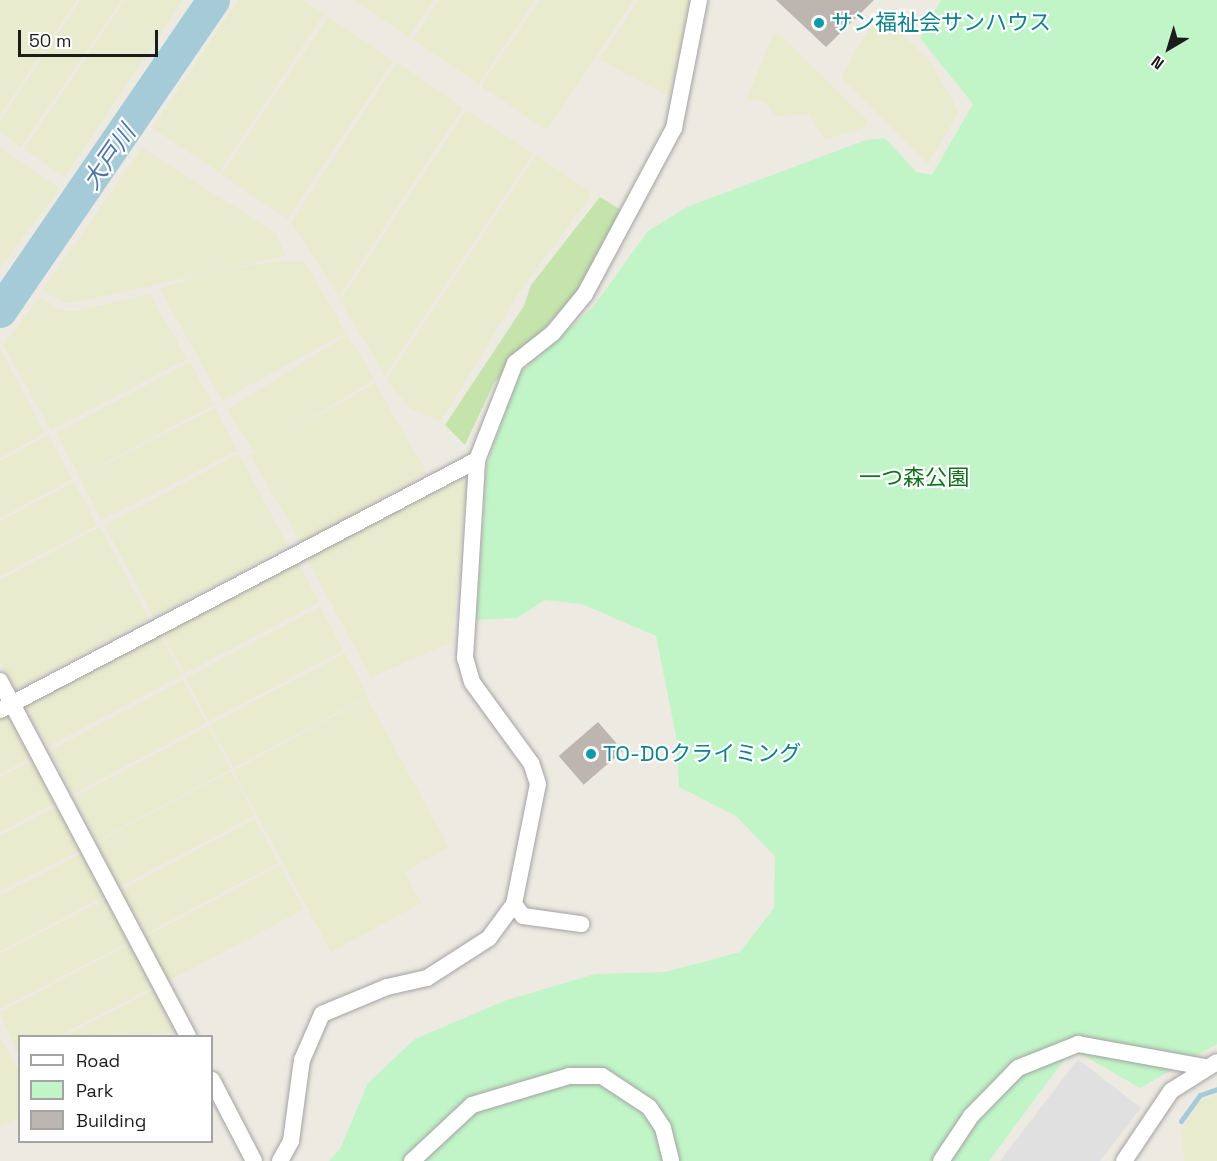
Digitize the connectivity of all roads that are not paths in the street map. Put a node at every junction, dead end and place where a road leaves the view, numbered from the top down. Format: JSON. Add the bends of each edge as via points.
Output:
{"nodes":[{"id":1,"x":699,"y":0,"type":"edge"},
{"id":2,"x":477,"y":460,"type":"junction"},
{"id":3,"x":0,"y":681,"type":"edge"},
{"id":4,"x":6,"y":707,"type":"edge"},
{"id":5,"x":514,"y":904,"type":"junction"},
{"id":6,"x":581,"y":924,"type":"dead end"},
{"id":7,"x":187,"y":1035,"type":"edge"},
{"id":8,"x":1211,"y":1064,"type":"edge"},
{"id":9,"x":213,"y":1082,"type":"edge"},
{"id":10,"x":254,"y":1161,"type":"edge"},
{"id":11,"x":280,"y":1161,"type":"edge"},
{"id":12,"x":412,"y":1161,"type":"edge"},
{"id":13,"x":671,"y":1161,"type":"edge"},
{"id":14,"x":941,"y":1161,"type":"edge"},
{"id":15,"x":1124,"y":1161,"type":"edge"}],
"edges":[{"from":1,"to":2,"type":"street","via":[[674,128],[585,294],[553,333],[515,363]]},
{"from":2,"to":4,"type":"street"},
{"from":2,"to":5,"type":"street","via":[[465,658],[472,682],[531,763],[538,784]]},
{"from":3,"to":4,"type":"street"},
{"from":4,"to":7,"type":"street"},
{"from":5,"to":6,"type":"street","via":[[523,916]]},
{"from":5,"to":11,"type":"street","via":[[489,938],[427,978],[387,987],[322,1014],[302,1060],[291,1141]]},
{"from":8,"to":14,"type":"street","via":[[1078,1044],[1018,1068],[971,1116]]},
{"from":8,"to":15,"type":"street","via":[[1171,1091]]},
{"from":9,"to":10,"type":"street"},
{"from":12,"to":13,"type":"street","via":[[472,1105],[569,1076],[602,1077],[649,1107],[663,1128]]}]}
